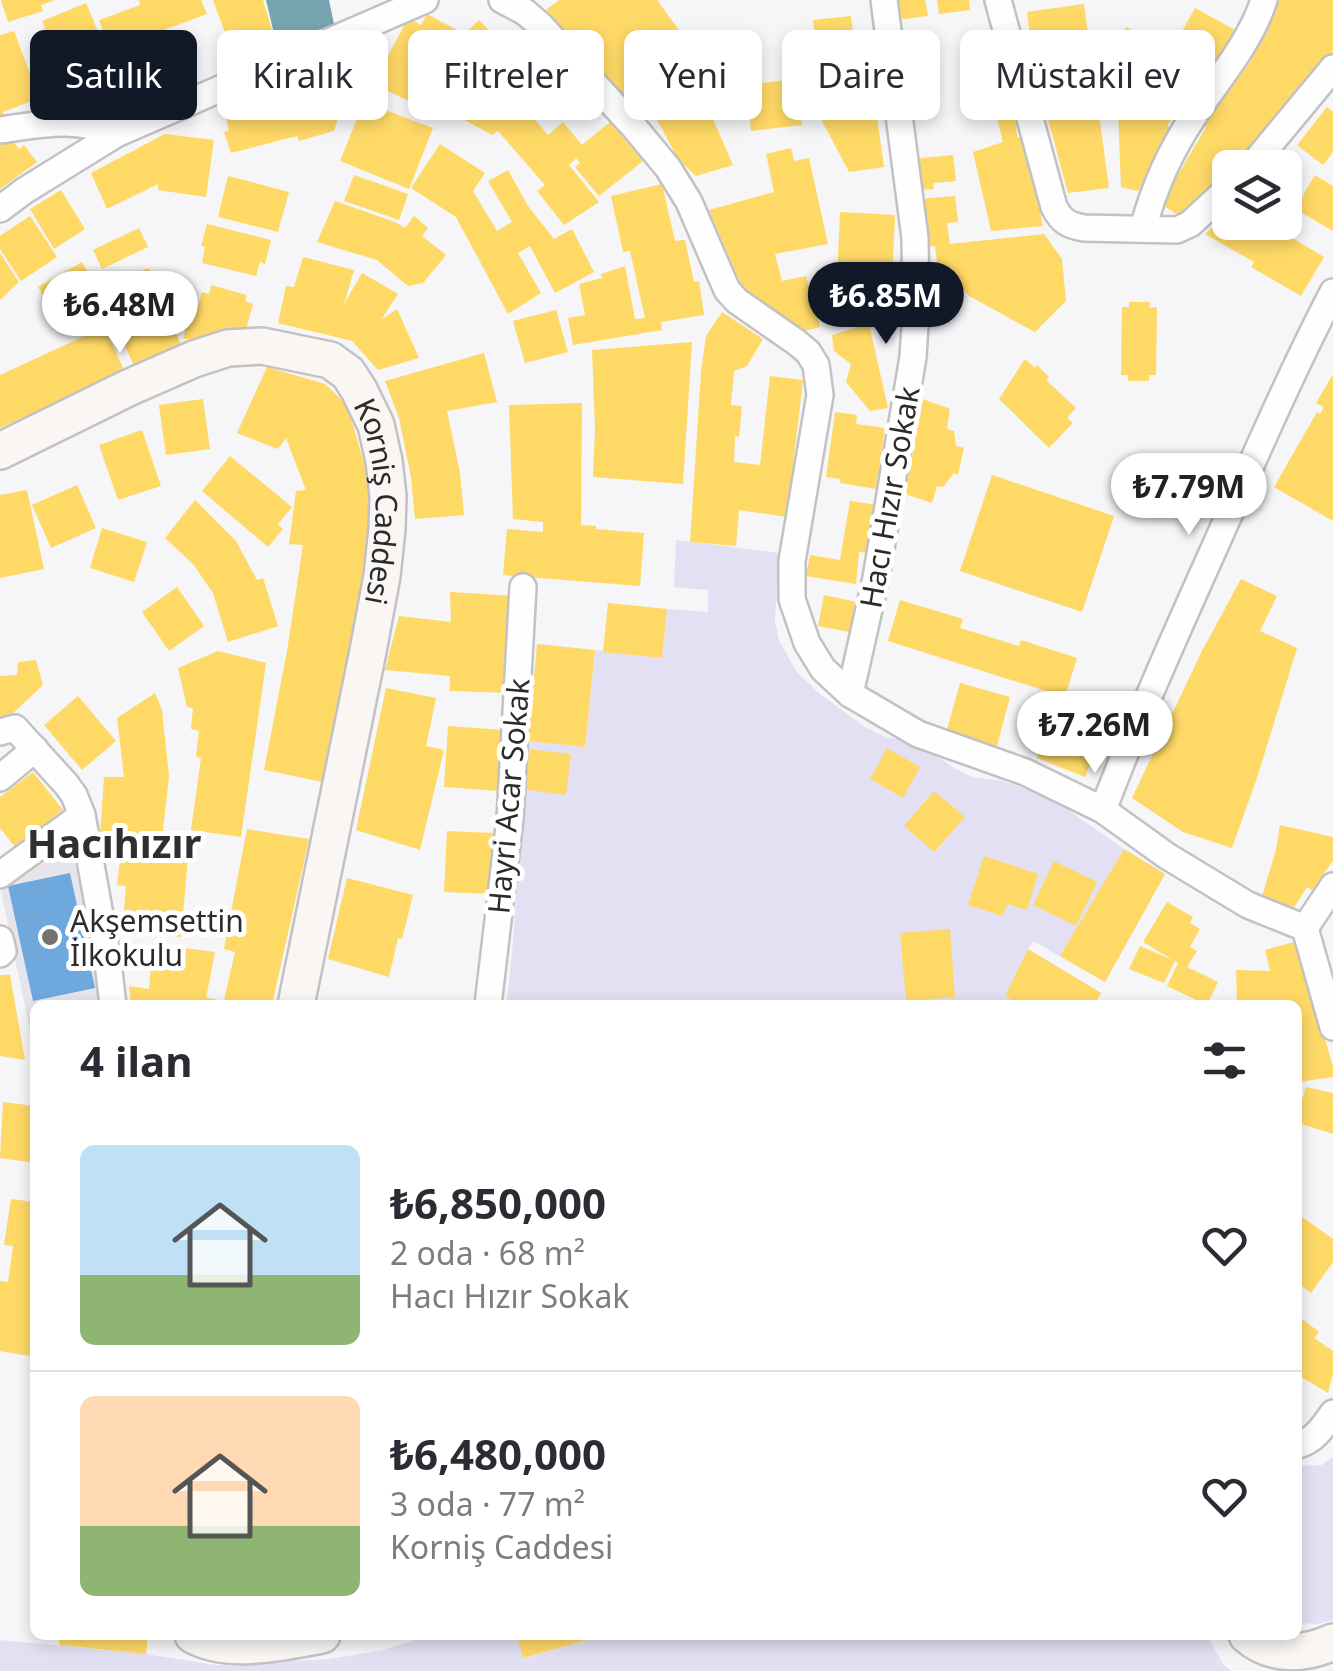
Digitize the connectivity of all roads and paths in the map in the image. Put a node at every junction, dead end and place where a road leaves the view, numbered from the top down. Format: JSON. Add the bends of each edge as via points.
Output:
{"nodes":[{"id":1,"x":424,"y":0,"type":"edge"},
{"id":2,"x":502,"y":0,"type":"edge"},
{"id":3,"x":884,"y":0,"type":"edge"},
{"id":4,"x":998,"y":0,"type":"edge"},
{"id":5,"x":1264,"y":0,"type":"edge"},
{"id":6,"x":1333,"y":68,"type":"edge"},
{"id":7,"x":0,"y":130,"type":"edge"},
{"id":8,"x":116,"y":134,"type":"junction"},
{"id":9,"x":1265,"y":150,"type":"edge"},
{"id":10,"x":1212,"y":204,"type":"edge"},
{"id":11,"x":0,"y":209,"type":"edge"},
{"id":12,"x":1143,"y":229,"type":"junction"},
{"id":13,"x":1333,"y":292,"type":"edge"},
{"id":14,"x":0,"y":451,"type":"edge"},
{"id":15,"x":524,"y":586,"type":"dead end"},
{"id":16,"x":850,"y":694,"type":"junction"},
{"id":17,"x":0,"y":732,"type":"edge"},
{"id":18,"x":35,"y":748,"type":"junction"},
{"id":19,"x":0,"y":778,"type":"edge"},
{"id":20,"x":1102,"y":810,"type":"junction"},
{"id":21,"x":82,"y":815,"type":"junction"},
{"id":22,"x":0,"y":875,"type":"edge"},
{"id":23,"x":1333,"y":886,"type":"edge"},
{"id":24,"x":1306,"y":928,"type":"junction"},
{"id":25,"x":0,"y":939,"type":"edge"},
{"id":26,"x":0,"y":954,"type":"edge"},
{"id":27,"x":112,"y":1000,"type":"edge"},
{"id":28,"x":297,"y":1000,"type":"edge"},
{"id":29,"x":489,"y":1000,"type":"edge"},
{"id":30,"x":1333,"y":1028,"type":"edge"},
{"id":31,"x":1333,"y":1413,"type":"edge"},
{"id":32,"x":1302,"y":1444,"type":"edge"},
{"id":33,"x":203,"y":1640,"type":"edge"},
{"id":34,"x":292,"y":1640,"type":"edge"},
{"id":35,"x":1254,"y":1640,"type":"edge"},
{"id":36,"x":1333,"y":1642,"type":"edge"}],
"edges":[{"from":1,"to":8,"type":"street"},
{"from":2,"to":16,"type":"street","via":[[541,26],[668,168],[727,290],[816,365],[820,395],[792,561],[792,599],[806,643]]},
{"from":3,"to":16,"type":"street","name":"Hacı Hızır Sokak","via":[[915,238],[916,310],[876,578]]},
{"from":4,"to":12,"type":"street","via":[[1060,220],[1084,228]]},
{"from":5,"to":12,"type":"street","via":[[1160,173]]},
{"from":6,"to":9,"type":"street"},
{"from":7,"to":8,"type":"street","via":[[75,122]]},
{"from":8,"to":11,"type":"street"},
{"from":10,"to":12,"type":"street","via":[[1190,224]]},
{"from":13,"to":20,"type":"street"},
{"from":14,"to":28,"type":"main road","name":"Korniş Caddesi","via":[[228,348],[262,346],[330,360],[360,390],[384,461],[387,529]]},
{"from":15,"to":29,"type":"street","name":"Hayri Acar Sokak","via":[[510,818]]},
{"from":16,"to":20,"type":"street","via":[[918,734],[1025,772]]},
{"from":17,"to":18,"type":"street","via":[[15,728]]},
{"from":18,"to":19,"type":"street"},
{"from":18,"to":21,"type":"street"},
{"from":20,"to":24,"type":"street","via":[[1207,882]]},
{"from":21,"to":22,"type":"street"},
{"from":21,"to":27,"type":"street"},
{"from":23,"to":24,"type":"street"},
{"from":24,"to":30,"type":"street"},
{"from":25,"to":26,"type":"street"},
{"from":31,"to":32,"type":"street"},
{"from":33,"to":34,"type":"main road","via":[[223,1646]]},
{"from":35,"to":36,"type":"main road","via":[[1298,1653]]}]}
